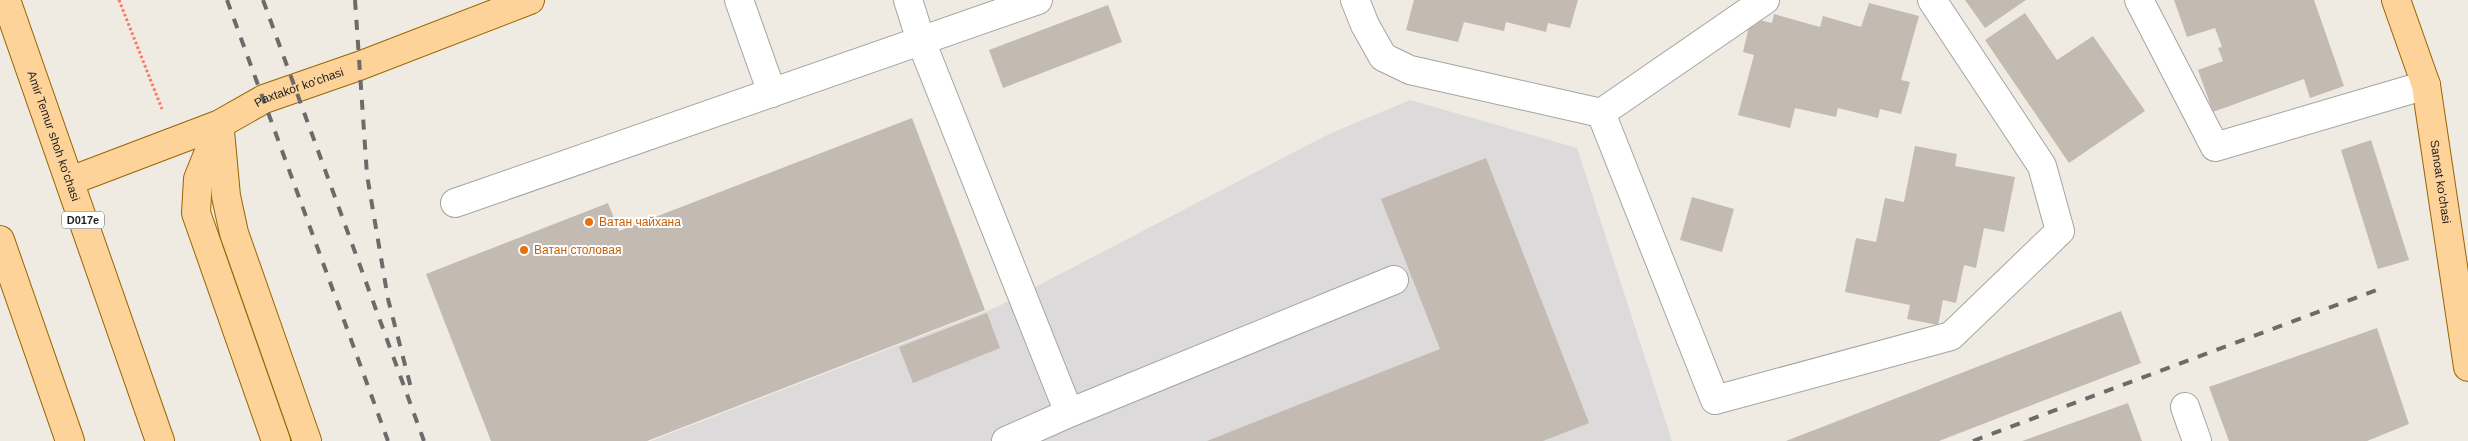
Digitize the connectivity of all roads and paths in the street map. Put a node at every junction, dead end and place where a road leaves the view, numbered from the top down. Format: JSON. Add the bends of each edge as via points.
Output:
{"nodes":[{"id":1,"x":6,"y":0,"type":"edge"},
{"id":2,"x":119,"y":0,"type":"edge"},
{"id":3,"x":530,"y":0,"type":"edge"},
{"id":4,"x":739,"y":0,"type":"edge"},
{"id":5,"x":908,"y":0,"type":"edge"},
{"id":6,"x":1038,"y":0,"type":"edge"},
{"id":7,"x":1355,"y":0,"type":"edge"},
{"id":8,"x":1765,"y":0,"type":"edge"},
{"id":9,"x":1932,"y":0,"type":"edge"},
{"id":10,"x":2139,"y":0,"type":"edge"},
{"id":11,"x":2396,"y":0,"type":"edge"},
{"id":12,"x":921,"y":41,"type":"junction"},
{"id":13,"x":2426,"y":85,"type":"junction"},
{"id":14,"x":772,"y":93,"type":"junction"},
{"id":15,"x":1601,"y":113,"type":"junction"},
{"id":16,"x":220,"y":124,"type":"junction"},
{"id":17,"x":175,"y":142,"type":"junction"},
{"id":18,"x":70,"y":181,"type":"junction"},
{"id":19,"x":455,"y":203,"type":"dead end"},
{"id":20,"x":0,"y":240,"type":"edge"},
{"id":21,"x":2461,"y":270,"type":"edge"},
{"id":22,"x":1394,"y":280,"type":"dead end"},
{"id":23,"x":2468,"y":367,"type":"edge"},
{"id":24,"x":2185,"y":407,"type":"dead end"},
{"id":25,"x":1069,"y":413,"type":"junction"},
{"id":26,"x":70,"y":441,"type":"edge"},
{"id":27,"x":160,"y":441,"type":"edge"},
{"id":28,"x":276,"y":441,"type":"edge"},
{"id":29,"x":308,"y":441,"type":"edge"},
{"id":30,"x":1006,"y":441,"type":"edge"},
{"id":31,"x":2197,"y":441,"type":"edge"}],
"edges":[{"from":1,"to":18,"type":"main road","name":"Amir Temur shoh ko'chasi","number":"D017e"},
{"from":2,"to":17,"type":"path"},
{"from":3,"to":16,"type":"main road","name":"Paxtakor ko'chasi","via":[[264,99]]},
{"from":4,"to":14,"type":"street"},
{"from":5,"to":12,"type":"street"},
{"from":6,"to":12,"type":"street"},
{"from":7,"to":15,"type":"street","via":[[1383,57],[1410,70]]},
{"from":8,"to":15,"type":"street"},
{"from":9,"to":15,"type":"street","via":[[2042,166],[2060,231],[1952,336],[1715,400]]},
{"from":10,"to":13,"type":"street","via":[[2215,147]]},
{"from":11,"to":13,"type":"main road","name":"Sanoat ko'chasi"},
{"from":12,"to":14,"type":"street"},
{"from":12,"to":25,"type":"street"},
{"from":13,"to":21,"type":"main road","name":"Sanoat ko'chasi"},
{"from":14,"to":19,"type":"street"},
{"from":16,"to":17,"type":"main road","name":"Paxtakor ko'chasi"},
{"from":16,"to":28,"type":"main road","via":[[198,179],[196,213]]},
{"from":16,"to":29,"type":"main road","via":[[226,196],[234,233]]},
{"from":17,"to":18,"type":"main road","name":"Paxtakor ko'chasi"},
{"from":18,"to":27,"type":"main road","name":"Amir Temur shoh ko'chasi","number":"D017e"},
{"from":20,"to":26,"type":"main road"},
{"from":21,"to":23,"type":"main road","name":"Sanoat ko'chasi"},
{"from":22,"to":25,"type":"street"},
{"from":24,"to":31,"type":"street"},
{"from":25,"to":30,"type":"street"}]}
